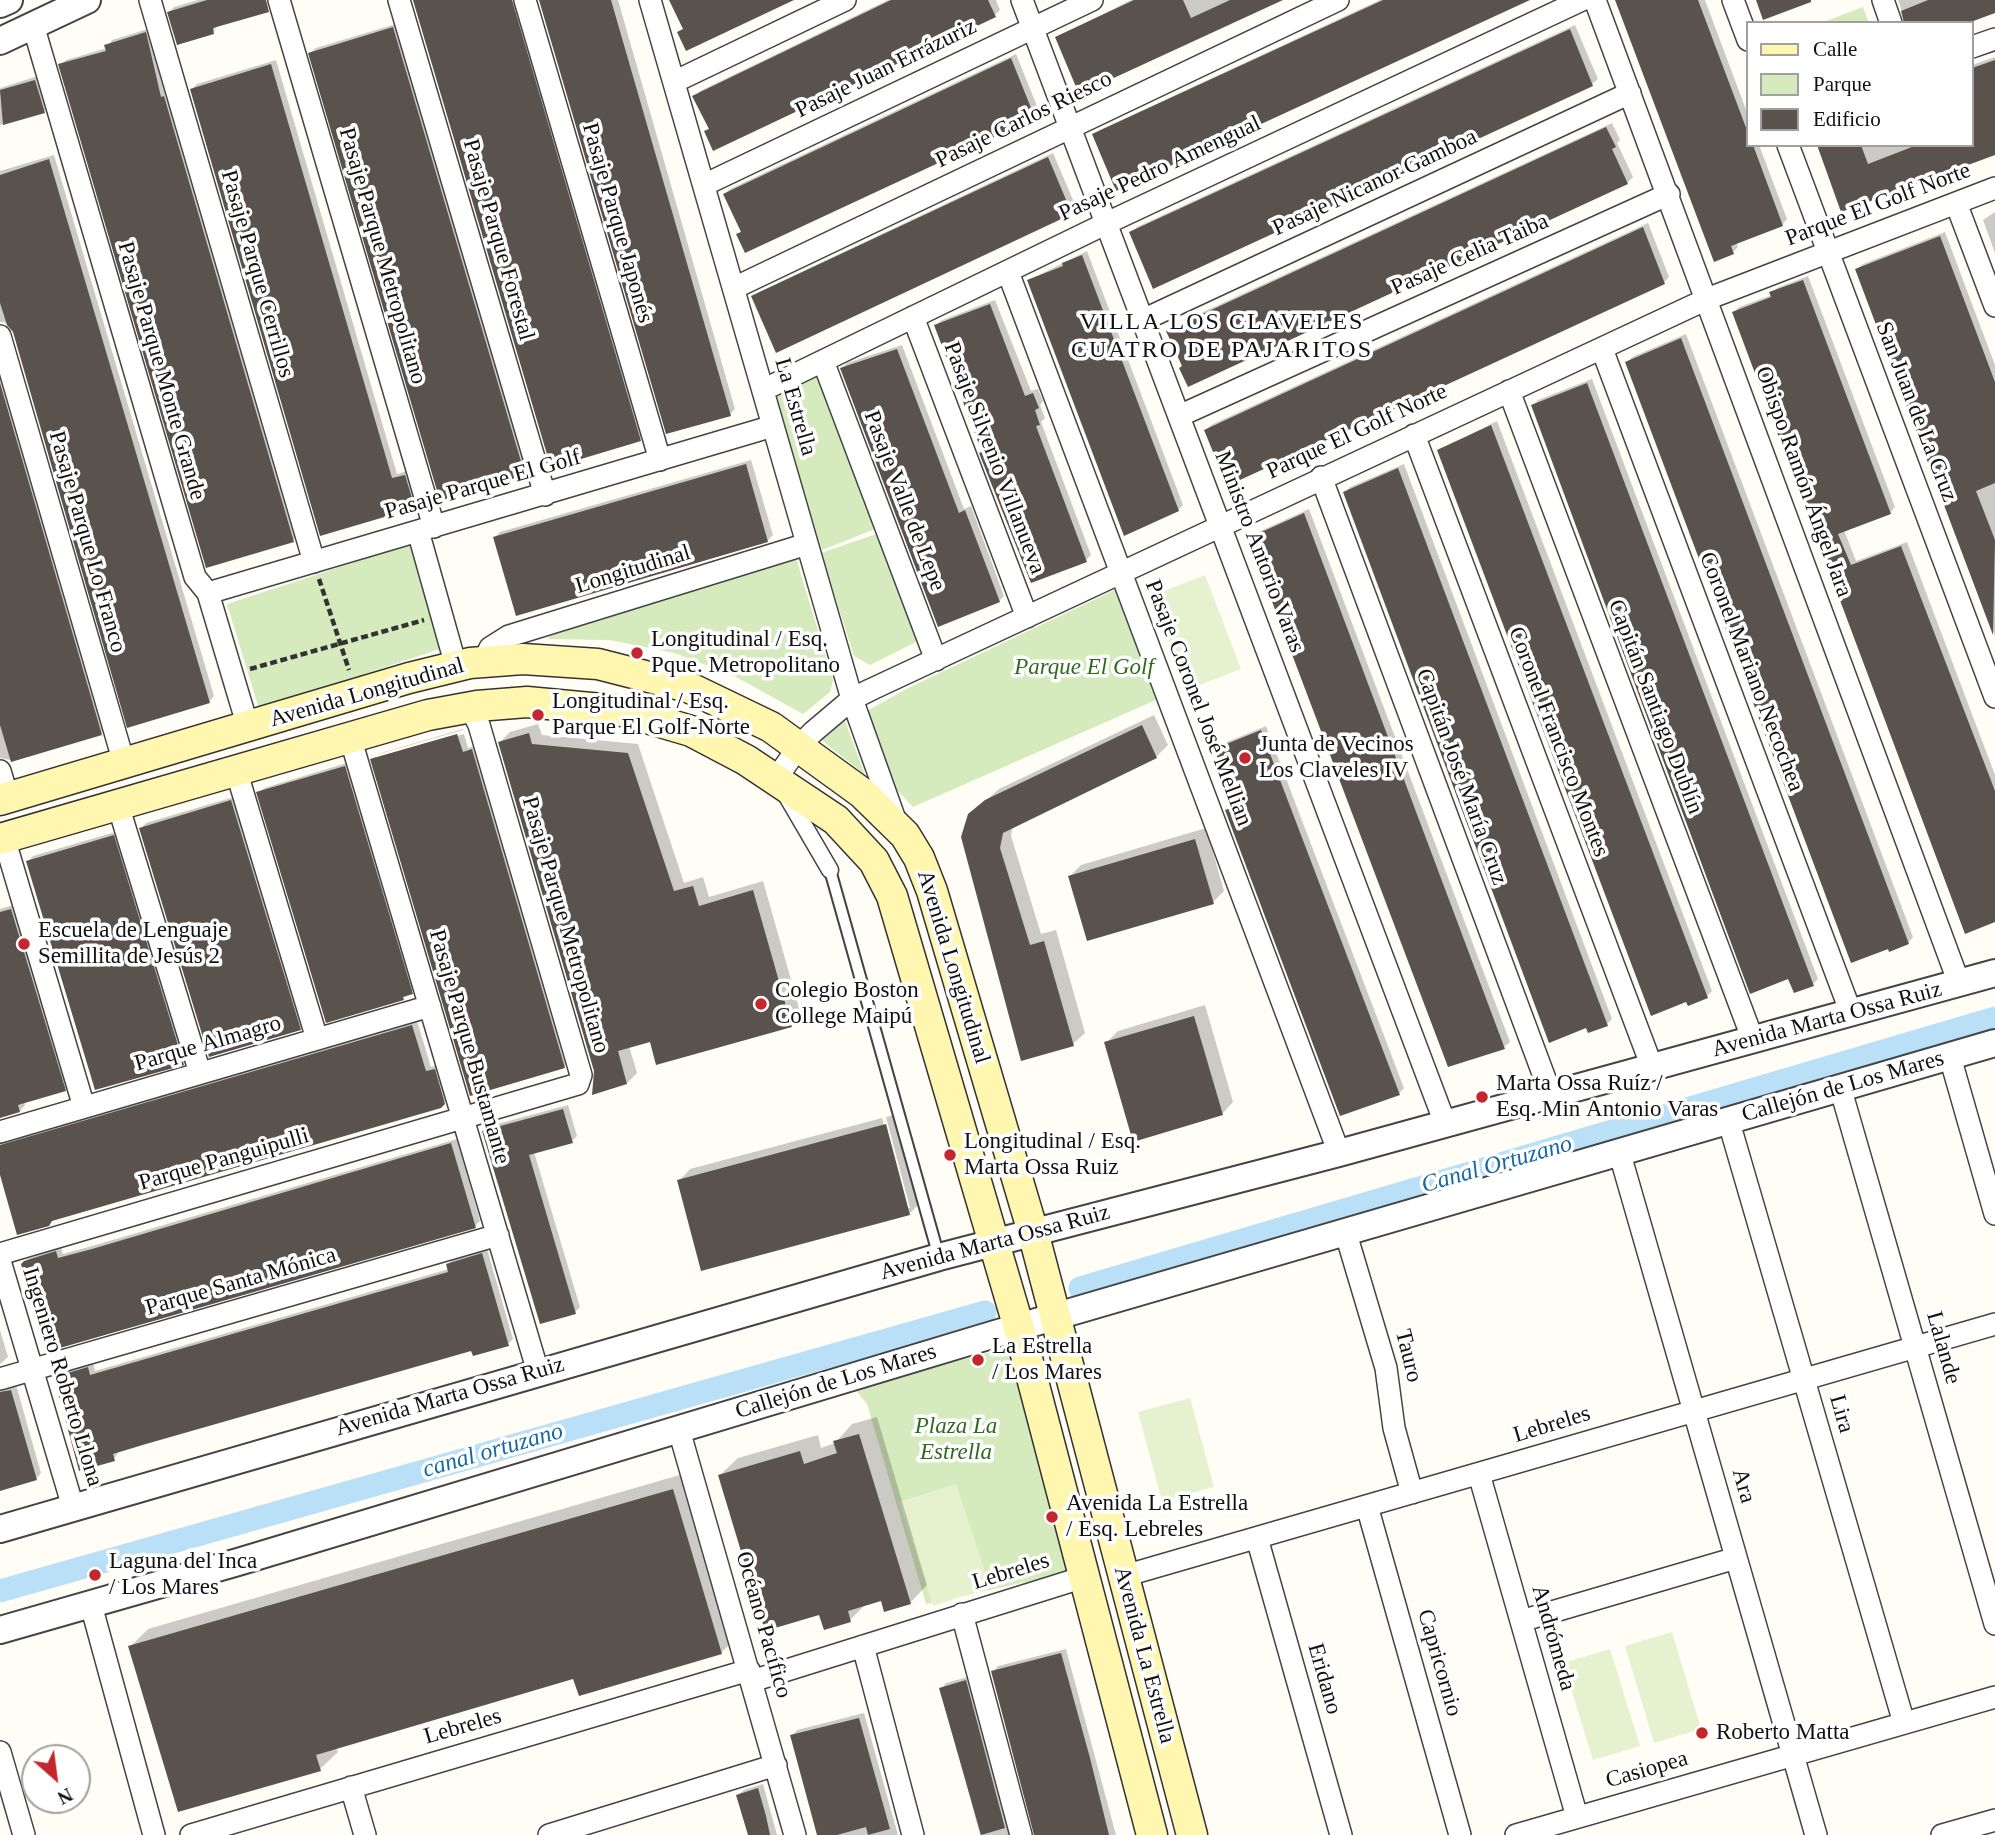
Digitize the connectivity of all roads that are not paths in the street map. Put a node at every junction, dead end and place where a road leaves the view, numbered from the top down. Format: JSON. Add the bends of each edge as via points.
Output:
{"nodes":[{"id":1,"x":9,"y":0,"type":"edge"},
{"id":2,"x":87,"y":0,"type":"edge"},
{"id":3,"x":150,"y":0,"type":"edge"},
{"id":4,"x":279,"y":0,"type":"edge"},
{"id":5,"x":399,"y":0,"type":"edge"},
{"id":6,"x":525,"y":0,"type":"edge"},
{"id":7,"x":650,"y":0,"type":"edge"},
{"id":8,"x":845,"y":0,"type":"edge"},
{"id":9,"x":1022,"y":0,"type":"edge"},
{"id":10,"x":1092,"y":0,"type":"edge"},
{"id":11,"x":1338,"y":0,"type":"edge"},
{"id":12,"x":1582,"y":0,"type":"edge"},
{"id":13,"x":1595,"y":0,"type":"edge"},
{"id":14,"x":1733,"y":0,"type":"edge"},
{"id":15,"x":1883,"y":0,"type":"edge"},
{"id":16,"x":0,"y":4,"type":"edge"},
{"id":17,"x":1890,"y":21,"type":"edge"},
{"id":18,"x":33,"y":25,"type":"junction"},
{"id":19,"x":1033,"y":27,"type":"junction"},
{"id":20,"x":1746,"y":35,"type":"edge"},
{"id":21,"x":1995,"y":39,"type":"edge"},
{"id":22,"x":0,"y":41,"type":"edge"},
{"id":23,"x":1974,"y":46,"type":"edge"},
{"id":24,"x":674,"y":82,"type":"junction"},
{"id":25,"x":1630,"y":93,"type":"junction"},
{"id":26,"x":1070,"y":127,"type":"junction"},
{"id":27,"x":1789,"y":147,"type":"edge"},
{"id":28,"x":704,"y":185,"type":"junction"},
{"id":29,"x":1995,"y":188,"type":"edge"},
{"id":30,"x":1669,"y":194,"type":"junction"},
{"id":31,"x":1956,"y":203,"type":"junction"},
{"id":32,"x":1107,"y":223,"type":"junction"},
{"id":33,"x":1828,"y":251,"type":"junction"},
{"id":34,"x":1008,"y":272,"type":"junction"},
{"id":35,"x":734,"y":288,"type":"junction"},
{"id":36,"x":1707,"y":299,"type":"junction"},
{"id":37,"x":1995,"y":306,"type":"edge"},
{"id":38,"x":913,"y":317,"type":"junction"},
{"id":39,"x":1143,"y":320,"type":"junction"},
{"id":40,"x":0,"y":336,"type":"edge"},
{"id":41,"x":1602,"y":349,"type":"junction"},
{"id":42,"x":822,"y":361,"type":"junction"},
{"id":43,"x":763,"y":390,"type":"junction"},
{"id":44,"x":1509,"y":391,"type":"junction"},
{"id":45,"x":1179,"y":416,"type":"junction"},
{"id":46,"x":773,"y":426,"type":"junction"},
{"id":47,"x":1414,"y":435,"type":"junction"},
{"id":48,"x":660,"y":460,"type":"junction"},
{"id":49,"x":1321,"y":477,"type":"junction"},
{"id":50,"x":545,"y":495,"type":"junction"},
{"id":51,"x":1220,"y":526,"type":"junction"},
{"id":52,"x":426,"y":529,"type":"junction"},
{"id":53,"x":807,"y":544,"type":"junction"},
{"id":54,"x":314,"y":562,"type":"junction"},
{"id":55,"x":1121,"y":573,"type":"junction"},
{"id":56,"x":208,"y":593,"type":"junction"},
{"id":57,"x":1027,"y":617,"type":"junction"},
{"id":58,"x":936,"y":660,"type":"junction"},
{"id":59,"x":470,"y":664,"type":"junction"},
{"id":60,"x":1995,"y":697,"type":"edge"},
{"id":61,"x":852,"y":699,"type":"junction"},
{"id":62,"x":470,"y":707,"type":"junction"},
{"id":63,"x":248,"y":727,"type":"junction"},
{"id":64,"x":350,"y":737,"type":"junction"},
{"id":65,"x":799,"y":746,"type":"junction"},
{"id":66,"x":124,"y":763,"type":"junction"},
{"id":67,"x":236,"y":770,"type":"junction"},
{"id":68,"x":776,"y":779,"type":"junction"},
{"id":69,"x":3,"y":790,"type":"edge"},
{"id":70,"x":118,"y":805,"type":"junction"},
{"id":71,"x":897,"y":825,"type":"junction"},
{"id":72,"x":2,"y":838,"type":"edge"},
{"id":73,"x":830,"y":870,"type":"joint"},
{"id":74,"x":1995,"y":973,"type":"edge"},
{"id":75,"x":1959,"y":984,"type":"junction"},
{"id":76,"x":430,"y":1006,"type":"junction"},
{"id":77,"x":1851,"y":1013,"type":"junction"},
{"id":78,"x":317,"y":1039,"type":"junction"},
{"id":79,"x":1752,"y":1040,"type":"junction"},
{"id":80,"x":1995,"y":1043,"type":"edge"},
{"id":81,"x":1950,"y":1056,"type":"junction"},
{"id":82,"x":1652,"y":1067,"type":"junction"},
{"id":83,"x":200,"y":1073,"type":"junction"},
{"id":84,"x":1840,"y":1087,"type":"junction"},
{"id":85,"x":1551,"y":1095,"type":"junction"},
{"id":86,"x":85,"y":1107,"type":"junction"},
{"id":87,"x":463,"y":1118,"type":"junction"},
{"id":88,"x":1728,"y":1119,"type":"junction"},
{"id":89,"x":1445,"y":1123,"type":"junction"},
{"id":90,"x":0,"y":1132,"type":"edge"},
{"id":91,"x":1619,"y":1152,"type":"junction"},
{"id":92,"x":1339,"y":1153,"type":"junction"},
{"id":93,"x":1995,"y":1214,"type":"edge"},
{"id":94,"x":1033,"y":1232,"type":"junction"},
{"id":95,"x":1346,"y":1234,"type":"junction"},
{"id":96,"x":498,"y":1235,"type":"junction"},
{"id":97,"x":994,"y":1242,"type":"junction"},
{"id":98,"x":0,"y":1254,"type":"edge"},
{"id":99,"x":939,"y":1257,"type":"junction"},
{"id":100,"x":0,"y":1262,"type":"edge"},
{"id":101,"x":1056,"y":1318,"type":"junction"},
{"id":102,"x":1995,"y":1324,"type":"edge"},
{"id":103,"x":1018,"y":1328,"type":"junction"},
{"id":104,"x":1915,"y":1347,"type":"junction"},
{"id":105,"x":32,"y":1370,"type":"junction"},
{"id":106,"x":538,"y":1372,"type":"junction"},
{"id":107,"x":0,"y":1379,"type":"edge"},
{"id":108,"x":1803,"y":1379,"type":"junction"},
{"id":109,"x":1693,"y":1410,"type":"junction"},
{"id":110,"x":679,"y":1430,"type":"junction"},
{"id":111,"x":1479,"y":1474,"type":"junction"},
{"id":112,"x":1412,"y":1493,"type":"junction"},
{"id":113,"x":1367,"y":1506,"type":"junction"},
{"id":114,"x":73,"y":1507,"type":"junction"},
{"id":115,"x":0,"y":1529,"type":"edge"},
{"id":116,"x":1256,"y":1538,"type":"junction"},
{"id":117,"x":1736,"y":1559,"type":"junction"},
{"id":118,"x":1124,"y":1576,"type":"junction"},
{"id":119,"x":1084,"y":1577,"type":"junction"},
{"id":120,"x":91,"y":1605,"type":"junction"},
{"id":121,"x":962,"y":1614,"type":"junction"},
{"id":122,"x":1521,"y":1622,"type":"junction"},
{"id":123,"x":1995,"y":1624,"type":"edge"},
{"id":124,"x":0,"y":1630,"type":"edge"},
{"id":125,"x":863,"y":1646,"type":"junction"},
{"id":126,"x":751,"y":1675,"type":"junction"},
{"id":127,"x":1995,"y":1697,"type":"edge"},
{"id":128,"x":1904,"y":1723,"type":"junction"},
{"id":129,"x":0,"y":1752,"type":"edge"},
{"id":130,"x":1793,"y":1756,"type":"junction"},
{"id":131,"x":776,"y":1765,"type":"junction"},
{"id":132,"x":351,"y":1787,"type":"junction"},
{"id":133,"x":1577,"y":1817,"type":"junction"},
{"id":134,"x":1995,"y":1820,"type":"edge"},
{"id":135,"x":257,"y":1825,"type":"edge"},
{"id":136,"x":588,"y":1829,"type":"edge"},
{"id":137,"x":24,"y":1835,"type":"edge"},
{"id":138,"x":155,"y":1835,"type":"edge"},
{"id":139,"x":191,"y":1835,"type":"edge"},
{"id":140,"x":365,"y":1835,"type":"edge"},
{"id":141,"x":549,"y":1835,"type":"edge"},
{"id":142,"x":795,"y":1835,"type":"edge"},
{"id":143,"x":913,"y":1835,"type":"edge"},
{"id":144,"x":1021,"y":1835,"type":"edge"},
{"id":145,"x":1152,"y":1835,"type":"edge"},
{"id":146,"x":1192,"y":1835,"type":"edge"},
{"id":147,"x":1341,"y":1835,"type":"edge"},
{"id":148,"x":1460,"y":1835,"type":"edge"},
{"id":149,"x":1516,"y":1835,"type":"edge"},
{"id":150,"x":1816,"y":1835,"type":"edge"},
{"id":151,"x":1942,"y":1835,"type":"edge"}],
"edges":[{"from":1,"to":16,"type":"street"},
{"from":2,"to":18,"type":"street"},
{"from":3,"to":54,"type":"street","name":"Pasaje Parque Cerrillos"},
{"from":4,"to":52,"type":"street","name":"Pasaje Parque Metropolitano"},
{"from":5,"to":50,"type":"street","name":"Pasaje Parque Forestal"},
{"from":6,"to":48,"type":"street","name":"Pasaje Parque Japonés"},
{"from":7,"to":24,"type":"street","name":"La Estrella"},
{"from":8,"to":24,"type":"street"},
{"from":9,"to":19,"type":"street","name":"Ministro Antorio Varas"},
{"from":10,"to":19,"type":"street","name":"Pasaje Juan Errázuriz"},
{"from":11,"to":26,"type":"street","name":"Pasaje Carlos Riesco"},
{"from":12,"to":32,"type":"street","name":"Pasaje Pedro Amengual"},
{"from":13,"to":25,"type":"street","name":"Obispo Ramón Ángel Jara"},
{"from":14,"to":20,"type":"street"},
{"from":15,"to":17,"type":"street"},
{"from":18,"to":22,"type":"street"},
{"from":18,"to":56,"type":"street","name":"Pasaje Parque Monte Grande","via":[[195,577]]},
{"from":19,"to":26,"type":"street","name":"Ministro Antorio Varas"},
{"from":19,"to":28,"type":"street","name":"Pasaje Juan Errázuriz"},
{"from":21,"to":23,"type":"street"},
{"from":24,"to":28,"type":"street","name":"La Estrella"},
{"from":25,"to":30,"type":"street","name":"Obispo Ramón Ángel Jara"},
{"from":25,"to":39,"type":"street","name":"Pasaje Nicanor Gamboa"},
{"from":26,"to":32,"type":"street","name":"Ministro Antorio Varas"},
{"from":26,"to":35,"type":"street","name":"Pasaje Carlos Riesco"},
{"from":27,"to":33,"type":"street","name":"San Juan de La Cruz"},
{"from":28,"to":35,"type":"street","name":"La Estrella"},
{"from":29,"to":31,"type":"street","name":"Parque El Golf Norte"},
{"from":30,"to":36,"type":"street","name":"Obispo Ramón Ángel Jara"},
{"from":30,"to":45,"type":"street","name":"Pasaje Celia Taiba"},
{"from":31,"to":33,"type":"street","name":"Parque El Golf Norte"},
{"from":31,"to":37,"type":"street"},
{"from":32,"to":34,"type":"street","name":"Pasaje Pedro Amengual"},
{"from":32,"to":39,"type":"street","name":"Ministro Antorio Varas"},
{"from":33,"to":36,"type":"street","name":"Parque El Golf Norte"},
{"from":33,"to":60,"type":"street","name":"San Juan de La Cruz"},
{"from":34,"to":38,"type":"street","name":"Pasaje Pedro Amengual"},
{"from":34,"to":55,"type":"street","name":"Pasaje Coronel José Mellian"},
{"from":35,"to":43,"type":"street","name":"La Estrella"},
{"from":36,"to":41,"type":"street","name":"Parque El Golf Norte"},
{"from":36,"to":75,"type":"street","name":"Obispo Ramón Ángel Jara"},
{"from":38,"to":42,"type":"street","name":"Pasaje Pedro Amengual"},
{"from":38,"to":57,"type":"street","name":"Pasaje Silvenio Villanueva"},
{"from":39,"to":45,"type":"street","name":"Ministro Antorio Varas"},
{"from":40,"to":66,"type":"street","name":"Pasaje Parque Lo Franco"},
{"from":41,"to":44,"type":"street","name":"Parque El Golf Norte"},
{"from":41,"to":77,"type":"street","name":"Coronel Mariano Necochea"},
{"from":42,"to":43,"type":"street","name":"Pasaje Pedro Amengual"},
{"from":42,"to":58,"type":"street","name":"Pasaje Valle de Lepe"},
{"from":43,"to":46,"type":"street","name":"La Estrella"},
{"from":44,"to":47,"type":"street","name":"Parque El Golf Norte"},
{"from":44,"to":79,"type":"street","name":"Capitán Santiago Dublín"},
{"from":45,"to":51,"type":"street","name":"Ministro Antorio Varas"},
{"from":46,"to":48,"type":"street","name":"Pasaje Parque El Golf"},
{"from":46,"to":53,"type":"street","name":"La Estrella"},
{"from":47,"to":49,"type":"street","name":"Parque El Golf Norte"},
{"from":47,"to":82,"type":"street","name":"Coronel Francisco Montes"},
{"from":48,"to":50,"type":"street","name":"Pasaje Parque El Golf"},
{"from":49,"to":51,"type":"street","name":"Parque El Golf Norte"},
{"from":49,"to":85,"type":"street","name":"Capitán José María Cruz"},
{"from":50,"to":52,"type":"street","name":"Pasaje Parque El Golf"},
{"from":51,"to":55,"type":"street","name":"Parque El Golf Norte"},
{"from":51,"to":89,"type":"street","name":"Ministro Antorio Varas"},
{"from":52,"to":54,"type":"street","name":"Pasaje Parque El Golf"},
{"from":52,"to":59,"type":"street","name":"Pasaje Parque Metropolitano","via":[[441,615]]},
{"from":53,"to":59,"type":"street","name":"Longitudinal","via":[[509,636]]},
{"from":53,"to":61,"type":"street","name":"La Estrella"},
{"from":54,"to":56,"type":"street","name":"Pasaje Parque El Golf"},
{"from":55,"to":57,"type":"street","name":"Parque El Golf Norte"},
{"from":55,"to":92,"type":"street","name":"Pasaje Coronel José Mellian"},
{"from":56,"to":63,"type":"street","name":"Pasaje Parque Monte Grande"},
{"from":57,"to":58,"type":"street","name":"Parque El Golf Norte"},
{"from":58,"to":61,"type":"street","name":"Parque El Golf Norte"},
{"from":59,"to":63,"type":"main road","name":"Avenida Longitudinal"},
{"from":59,"to":65,"type":"main road","name":"Avenida Longitudinal","via":[[562,660],[634,670],[706,694]]},
{"from":61,"to":65,"type":"street","name":"Parque El Golf Norte"},
{"from":61,"to":71,"type":"street","name":"La Estrella"},
{"from":62,"to":64,"type":"main road","name":"Avenida Longitudinal"},
{"from":62,"to":68,"type":"main road","name":"Avenida Longitudinal","via":[[555,703],[623,710],[691,732]]},
{"from":62,"to":87,"type":"street","name":"Pasaje Parque Metropolitano","via":[[581,1078],[574,1086]]},
{"from":63,"to":66,"type":"main road","name":"Avenida Longitudinal"},
{"from":64,"to":67,"type":"main road","name":"Avenida Longitudinal"},
{"from":64,"to":76,"type":"street","name":"Pasaje Parque Bustamante"},
{"from":65,"to":68,"type":"street","name":"Parque El Golf Norte"},
{"from":65,"to":71,"type":"main road","name":"Avenida Longitudinal"},
{"from":66,"to":69,"type":"main road","name":"Avenida Longitudinal"},
{"from":67,"to":70,"type":"main road","name":"Avenida Longitudinal"},
{"from":67,"to":78,"type":"street"},
{"from":68,"to":73,"type":"street"},
{"from":68,"to":97,"type":"main road","name":"Avenida Longitudinal","via":[[848,830],[888,885]]},
{"from":70,"to":72,"type":"main road","name":"Avenida Longitudinal"},
{"from":70,"to":83,"type":"street"},
{"from":71,"to":94,"type":"main road","name":"Avenida Longitudinal","via":[[919,858],[932,891]]},
{"from":72,"to":86,"type":"street"},
{"from":73,"to":99,"type":"lane"},
{"from":74,"to":75,"type":"street","name":"Avenida Marta Ossa Ruiz"},
{"from":75,"to":77,"type":"street","name":"Avenida Marta Ossa Ruiz"},
{"from":76,"to":78,"type":"street","name":"Parque Almagro"},
{"from":76,"to":87,"type":"street","name":"Pasaje Parque Bustamante"},
{"from":77,"to":79,"type":"street","name":"Avenida Marta Ossa Ruiz"},
{"from":78,"to":83,"type":"street","name":"Parque Almagro"},
{"from":79,"to":82,"type":"street","name":"Avenida Marta Ossa Ruiz"},
{"from":80,"to":81,"type":"street","name":"Callejón de Los Mares"},
{"from":81,"to":84,"type":"street","name":"Callejón de Los Mares"},
{"from":81,"to":93,"type":"street"},
{"from":82,"to":85,"type":"street","name":"Avenida Marta Ossa Ruiz"},
{"from":83,"to":86,"type":"street","name":"Parque Almagro"},
{"from":84,"to":88,"type":"street","name":"Callejón de Los Mares"},
{"from":84,"to":104,"type":"street","name":"Lalande"},
{"from":85,"to":89,"type":"street","name":"Avenida Marta Ossa Ruiz"},
{"from":86,"to":90,"type":"street","name":"Parque Almagro"},
{"from":87,"to":96,"type":"street","name":"Pasaje Parque Bustamante"},
{"from":87,"to":98,"type":"street","name":"Parque Panguipulli"},
{"from":88,"to":91,"type":"street","name":"Callejón de Los Mares"},
{"from":88,"to":108,"type":"street","name":"Lira"},
{"from":89,"to":92,"type":"street","name":"Avenida Marta Ossa Ruiz"},
{"from":91,"to":95,"type":"street","name":"Callejón de Los Mares"},
{"from":91,"to":109,"type":"street","name":"Ara"},
{"from":92,"to":94,"type":"street","name":"Avenida Marta Ossa Ruiz"},
{"from":94,"to":97,"type":"street","name":"Avenida Marta Ossa Ruiz"},
{"from":94,"to":101,"type":"main road","name":"Avenida La Estrella"},
{"from":95,"to":101,"type":"street","name":"Callejón de Los Mares"},
{"from":95,"to":112,"type":"street","name":"Tauro","via":[[1386,1368],[1394,1428]]},
{"from":96,"to":105,"type":"street","name":"Parque Santa Mónica"},
{"from":96,"to":106,"type":"street","name":"Pasaje Parque Bustamante"},
{"from":97,"to":99,"type":"street","name":"Avenida Marta Ossa Ruiz"},
{"from":97,"to":103,"type":"main road","name":"Avenida La Estrella"},
{"from":99,"to":106,"type":"street","name":"Avenida Marta Ossa Ruiz"},
{"from":100,"to":105,"type":"street","name":"Ingeniero Roberto Llona"},
{"from":101,"to":103,"type":"street","name":"Callejón de Los Mares"},
{"from":101,"to":118,"type":"main road","name":"Avenida La Estrella"},
{"from":102,"to":104,"type":"street","name":"Lebreles"},
{"from":103,"to":110,"type":"street","name":"Callejón de Los Mares"},
{"from":103,"to":119,"type":"main road","name":"Avenida La Estrella"},
{"from":104,"to":108,"type":"street","name":"Lebreles"},
{"from":104,"to":123,"type":"street","name":"Lalande"},
{"from":105,"to":107,"type":"street","name":"Parque Santa Mónica"},
{"from":105,"to":114,"type":"street","name":"Ingeniero Roberto Llona"},
{"from":106,"to":114,"type":"street","name":"Avenida Marta Ossa Ruiz"},
{"from":108,"to":109,"type":"street","name":"Lebreles"},
{"from":108,"to":128,"type":"street","name":"Lira"},
{"from":109,"to":111,"type":"street","name":"Lebreles"},
{"from":109,"to":117,"type":"street","name":"Ara"},
{"from":110,"to":120,"type":"street","name":"Callejón de Los Mares"},
{"from":110,"to":126,"type":"street","name":"Océano Pacífico"},
{"from":111,"to":112,"type":"street","name":"Lebreles"},
{"from":111,"to":122,"type":"street","name":"Andrómeda"},
{"from":112,"to":113,"type":"street","name":"Lebreles"},
{"from":113,"to":116,"type":"street","name":"Lebreles"},
{"from":113,"to":148,"type":"street","name":"Capricornio"},
{"from":114,"to":115,"type":"street","name":"Avenida Marta Ossa Ruiz"},
{"from":116,"to":118,"type":"street","name":"Lebreles"},
{"from":116,"to":147,"type":"street","name":"Eridano"},
{"from":117,"to":122,"type":"street"},
{"from":117,"to":130,"type":"street","name":"Ara"},
{"from":118,"to":146,"type":"main road","name":"Avenida La Estrella"},
{"from":119,"to":121,"type":"street","name":"Lebreles"},
{"from":119,"to":145,"type":"main road","name":"Avenida La Estrella"},
{"from":120,"to":124,"type":"street","name":"Callejón de Los Mares"},
{"from":120,"to":138,"type":"street"},
{"from":121,"to":125,"type":"street","name":"Lebreles"},
{"from":121,"to":144,"type":"street"},
{"from":122,"to":133,"type":"street","name":"Andrómeda"},
{"from":125,"to":126,"type":"street","name":"Lebreles"},
{"from":125,"to":143,"type":"street"},
{"from":126,"to":131,"type":"street","name":"Océano Pacífico"},
{"from":126,"to":132,"type":"street","name":"Lebreles"},
{"from":127,"to":128,"type":"street","name":"Casiopea"},
{"from":128,"to":130,"type":"street","name":"Casiopea"},
{"from":129,"to":137,"type":"street"},
{"from":130,"to":133,"type":"street","name":"Casiopea"},
{"from":130,"to":150,"type":"street","name":"Ara"},
{"from":131,"to":136,"type":"street"},
{"from":131,"to":142,"type":"street","name":"Océano Pacífico"},
{"from":132,"to":135,"type":"street","name":"Lebreles"},
{"from":132,"to":140,"type":"street"},
{"from":133,"to":149,"type":"street","name":"Casiopea"},
{"from":134,"to":151,"type":"street"},
{"from":135,"to":139,"type":"street","name":"Lebreles"},
{"from":136,"to":141,"type":"street"}]}
